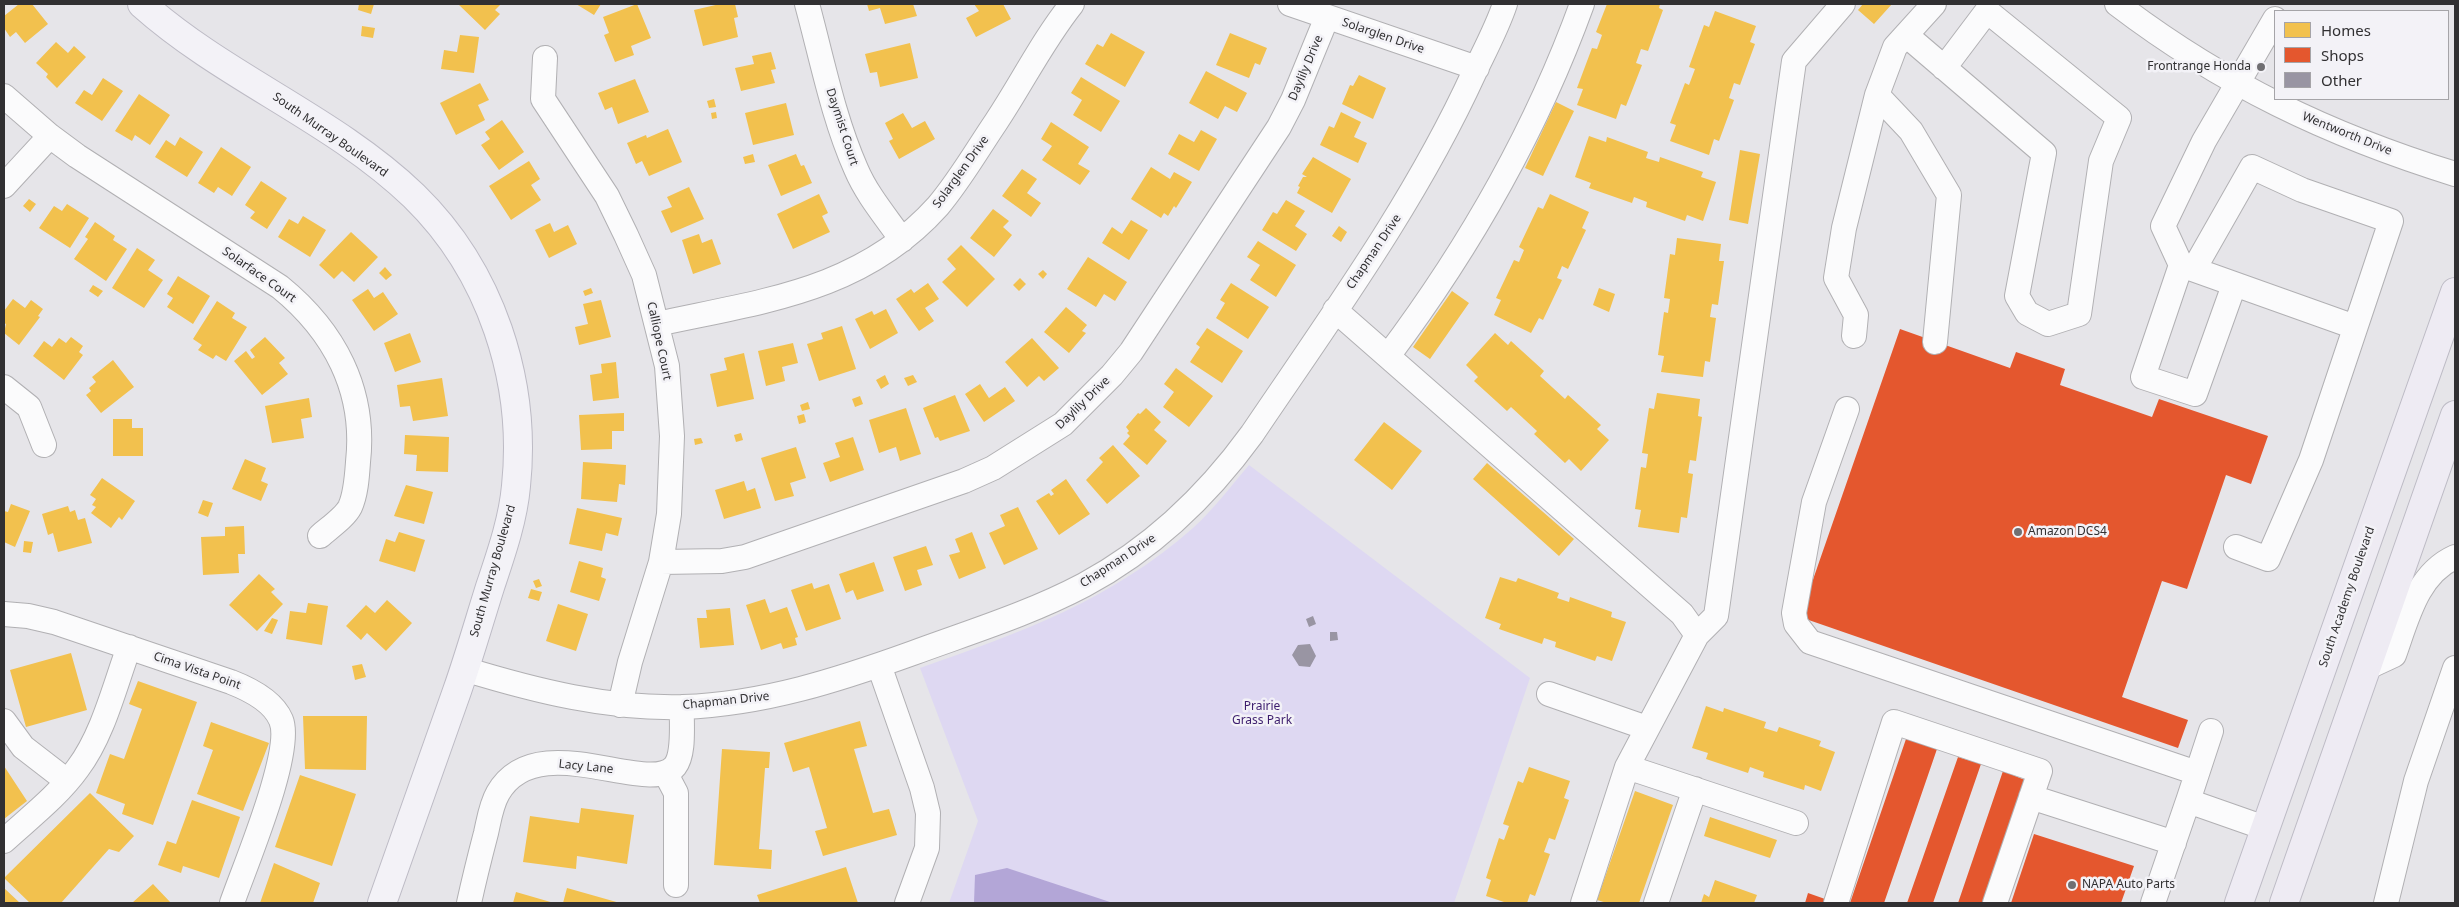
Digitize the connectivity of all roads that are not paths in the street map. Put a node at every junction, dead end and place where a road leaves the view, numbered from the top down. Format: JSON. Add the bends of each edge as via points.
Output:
{"nodes":[{"id":1,"x":142,"y":4,"type":"edge"},
{"id":2,"x":807,"y":4,"type":"edge"},
{"id":3,"x":1072,"y":4,"type":"edge"},
{"id":4,"x":1290,"y":4,"type":"edge"},
{"id":5,"x":1505,"y":4,"type":"edge"},
{"id":6,"x":1582,"y":4,"type":"edge"},
{"id":7,"x":1843,"y":4,"type":"edge"},
{"id":8,"x":1934,"y":4,"type":"edge"},
{"id":9,"x":2117,"y":4,"type":"edge"},
{"id":10,"x":1327,"y":17,"type":"junction"},
{"id":11,"x":2274,"y":21,"type":"edge"},
{"id":12,"x":1906,"y":35,"type":"junction"},
{"id":13,"x":545,"y":58,"type":"dead end"},
{"id":14,"x":1477,"y":68,"type":"junction"},
{"id":15,"x":1944,"y":68,"type":"junction"},
{"id":16,"x":2237,"y":84,"type":"junction"},
{"id":17,"x":1877,"y":95,"type":"junction"},
{"id":18,"x":4,"y":96,"type":"edge"},
{"id":19,"x":50,"y":136,"type":"junction"},
{"id":20,"x":2455,"y":174,"type":"edge"},
{"id":21,"x":4,"y":186,"type":"edge"},
{"id":22,"x":902,"y":240,"type":"junction"},
{"id":23,"x":2187,"y":267,"type":"junction"},
{"id":24,"x":2234,"y":285,"type":"junction"},
{"id":25,"x":2455,"y":292,"type":"edge"},
{"id":26,"x":1336,"y":310,"type":"junction"},
{"id":27,"x":657,"y":324,"type":"junction"},
{"id":28,"x":2355,"y":327,"type":"junction"},
{"id":29,"x":1854,"y":336,"type":"dead end"},
{"id":30,"x":1935,"y":342,"type":"dead end"},
{"id":31,"x":1388,"y":356,"type":"junction"},
{"id":32,"x":4,"y":387,"type":"edge"},
{"id":33,"x":1847,"y":409,"type":"dead end"},
{"id":34,"x":2455,"y":415,"type":"edge"},
{"id":35,"x":44,"y":444,"type":"dead end"},
{"id":36,"x":320,"y":536,"type":"dead end"},
{"id":37,"x":2236,"y":547,"type":"dead end"},
{"id":38,"x":2455,"y":557,"type":"edge"},
{"id":39,"x":661,"y":562,"type":"junction"},
{"id":40,"x":4,"y":614,"type":"edge"},
{"id":41,"x":1697,"y":635,"type":"junction"},
{"id":42,"x":129,"y":647,"type":"junction"},
{"id":43,"x":879,"y":665,"type":"junction"},
{"id":44,"x":2366,"y":668,"type":"junction"},
{"id":45,"x":2455,"y":668,"type":"edge"},
{"id":46,"x":464,"y":670,"type":"junction"},
{"id":47,"x":1549,"y":694,"type":"dead end"},
{"id":48,"x":620,"y":705,"type":"junction"},
{"id":49,"x":682,"y":707,"type":"junction"},
{"id":50,"x":4,"y":721,"type":"edge"},
{"id":51,"x":1647,"y":728,"type":"junction"},
{"id":52,"x":2211,"y":731,"type":"dead end"},
{"id":53,"x":1627,"y":767,"type":"junction"},
{"id":54,"x":2197,"y":773,"type":"junction"},
{"id":55,"x":666,"y":774,"type":"junction"},
{"id":56,"x":67,"y":782,"type":"junction"},
{"id":57,"x":1695,"y":789,"type":"junction"},
{"id":58,"x":2031,"y":797,"type":"junction"},
{"id":59,"x":2188,"y":801,"type":"junction"},
{"id":60,"x":1796,"y":823,"type":"dead end"},
{"id":61,"x":2266,"y":828,"type":"junction"},
{"id":62,"x":4,"y":841,"type":"edge"},
{"id":63,"x":2174,"y":843,"type":"junction"},
{"id":64,"x":676,"y":885,"type":"dead end"},
{"id":65,"x":232,"y":903,"type":"edge"},
{"id":66,"x":382,"y":903,"type":"edge"},
{"id":67,"x":469,"y":903,"type":"edge"},
{"id":68,"x":907,"y":903,"type":"edge"},
{"id":69,"x":1583,"y":903,"type":"edge"},
{"id":70,"x":1656,"y":903,"type":"edge"},
{"id":71,"x":1836,"y":903,"type":"edge"},
{"id":72,"x":1995,"y":903,"type":"edge"},
{"id":73,"x":2153,"y":903,"type":"edge"},
{"id":74,"x":2239,"y":903,"type":"edge"},
{"id":75,"x":2284,"y":903,"type":"edge"},
{"id":76,"x":2386,"y":903,"type":"edge"}],
"edges":[{"from":1,"to":46,"type":"main road","name":"South Murray Boulevard","via":[[188,41],[378,166],[414,197],[442,228],[487,301],[511,375],[517,419],[516,480],[508,528]]},
{"from":2,"to":22,"type":"street","name":"Daymist Court","via":[[836,115],[856,170]]},
{"from":3,"to":22,"type":"street","name":"Solarglen Drive","via":[[956,182]]},
{"from":4,"to":10,"type":"street","name":"Solarglen Drive"},
{"from":5,"to":14,"type":"street","name":"Chapman Drive"},
{"from":6,"to":31,"type":"street","via":[[1553,78],[1502,182],[1470,238]]},
{"from":7,"to":41,"type":"street","via":[[1794,61],[1716,616]]},
{"from":8,"to":12,"type":"street"},
{"from":9,"to":16,"type":"street","name":"Wentworth Drive"},
{"from":10,"to":14,"type":"street","name":"Solarglen Drive"},
{"from":10,"to":39,"type":"street","name":"Daylily Drive","via":[[1293,100],[1256,164],[1131,352],[1112,376],[1063,424],[993,468],[964,481],[774,548],[722,561]]},
{"from":11,"to":16,"type":"street"},
{"from":12,"to":15,"type":"street"},
{"from":12,"to":17,"type":"street","via":[[1895,47]]},
{"from":13,"to":27,"type":"street","name":"Calliope Court","via":[[543,99],[607,196],[644,275]]},
{"from":14,"to":26,"type":"street","name":"Chapman Drive","via":[[1418,183]]},
{"from":15,"to":15,"type":"street","via":[[2044,154],[2017,296],[2027,313],[2048,324],[2079,314],[2102,161],[2119,118],[1987,12]]},
{"from":16,"to":20,"type":"street","name":"Wentworth Drive","via":[[2280,108],[2352,138]]},
{"from":16,"to":23,"type":"street","via":[[2204,141],[2163,226]]},
{"from":17,"to":29,"type":"street","via":[[1844,228],[1836,278],[1856,315]]},
{"from":17,"to":30,"type":"street","via":[[1912,131],[1949,195]]},
{"from":18,"to":19,"type":"street","name":"Solarface Court"},
{"from":19,"to":21,"type":"street"},
{"from":19,"to":36,"type":"street","name":"Solarface Court","via":[[280,286],[322,327],[339,354],[350,382],[358,412],[360,444],[350,508]]},
{"from":22,"to":27,"type":"street","name":"Solarglen Drive","via":[[848,274],[798,294]]},
{"from":23,"to":24,"type":"street"},
{"from":23,"to":24,"type":"street","via":[[2143,377],[2195,394]]},
{"from":23,"to":28,"type":"street","via":[[2252,167],[2302,190],[2391,221]]},
{"from":24,"to":28,"type":"street"},
{"from":25,"to":61,"type":"highway","name":"South Academy Boulevard"},
{"from":26,"to":31,"type":"street"},
{"from":26,"to":43,"type":"street","name":"Chapman Drive","via":[[1231,463],[1205,493],[1156,536],[1085,584],[1052,600]]},
{"from":27,"to":39,"type":"street","name":"Calliope Court","via":[[667,366],[672,436],[669,514]]},
{"from":28,"to":37,"type":"street","via":[[2311,460],[2268,559]]},
{"from":31,"to":41,"type":"street","via":[[1682,614]]},
{"from":32,"to":35,"type":"street","via":[[29,407]]},
{"from":33,"to":54,"type":"street","via":[[1814,502],[1794,613],[1796,624],[1810,642]]},
{"from":34,"to":44,"type":"highway"},
{"from":38,"to":44,"type":"street","via":[[2441,563],[2420,588],[2394,655]]},
{"from":39,"to":48,"type":"street","name":"Calliope Court"},
{"from":40,"to":42,"type":"street","name":"Cima Vista Point","via":[[54,622]]},
{"from":41,"to":51,"type":"street"},
{"from":42,"to":56,"type":"street","via":[[94,741]]},
{"from":42,"to":65,"type":"street","name":"Cima Vista Point","via":[[250,689],[282,721],[279,768]]},
{"from":43,"to":49,"type":"street","name":"Chapman Drive","via":[[779,695]]},
{"from":43,"to":68,"type":"street","via":[[928,813],[927,848]]},
{"from":44,"to":75,"type":"highway"},
{"from":45,"to":76,"type":"street","via":[[2416,781]]},
{"from":46,"to":48,"type":"street","name":"Chapman Drive","via":[[516,685]]},
{"from":46,"to":66,"type":"main road","name":"South Murray Boulevard"},
{"from":47,"to":51,"type":"street"},
{"from":48,"to":49,"type":"street","name":"Chapman Drive"},
{"from":49,"to":55,"type":"street","via":[[680,757]]},
{"from":50,"to":56,"type":"street","via":[[23,747]]},
{"from":51,"to":53,"type":"street"},
{"from":52,"to":54,"type":"street"},
{"from":53,"to":57,"type":"street"},
{"from":53,"to":69,"type":"street"},
{"from":54,"to":59,"type":"street"},
{"from":55,"to":64,"type":"street","via":[[676,793]]},
{"from":55,"to":67,"type":"street","name":"Lacy Lane","via":[[651,775],[568,763],[536,765],[520,771],[507,781],[492,808]]},
{"from":56,"to":62,"type":"street"},
{"from":57,"to":60,"type":"street"},
{"from":57,"to":70,"type":"street"},
{"from":58,"to":63,"type":"street"},
{"from":58,"to":71,"type":"street","via":[[2040,772],[1894,722]]},
{"from":58,"to":72,"type":"street"},
{"from":59,"to":61,"type":"street"},
{"from":59,"to":63,"type":"street"},
{"from":61,"to":74,"type":"highway","name":"South Academy Boulevard"},
{"from":63,"to":73,"type":"street"}]}
